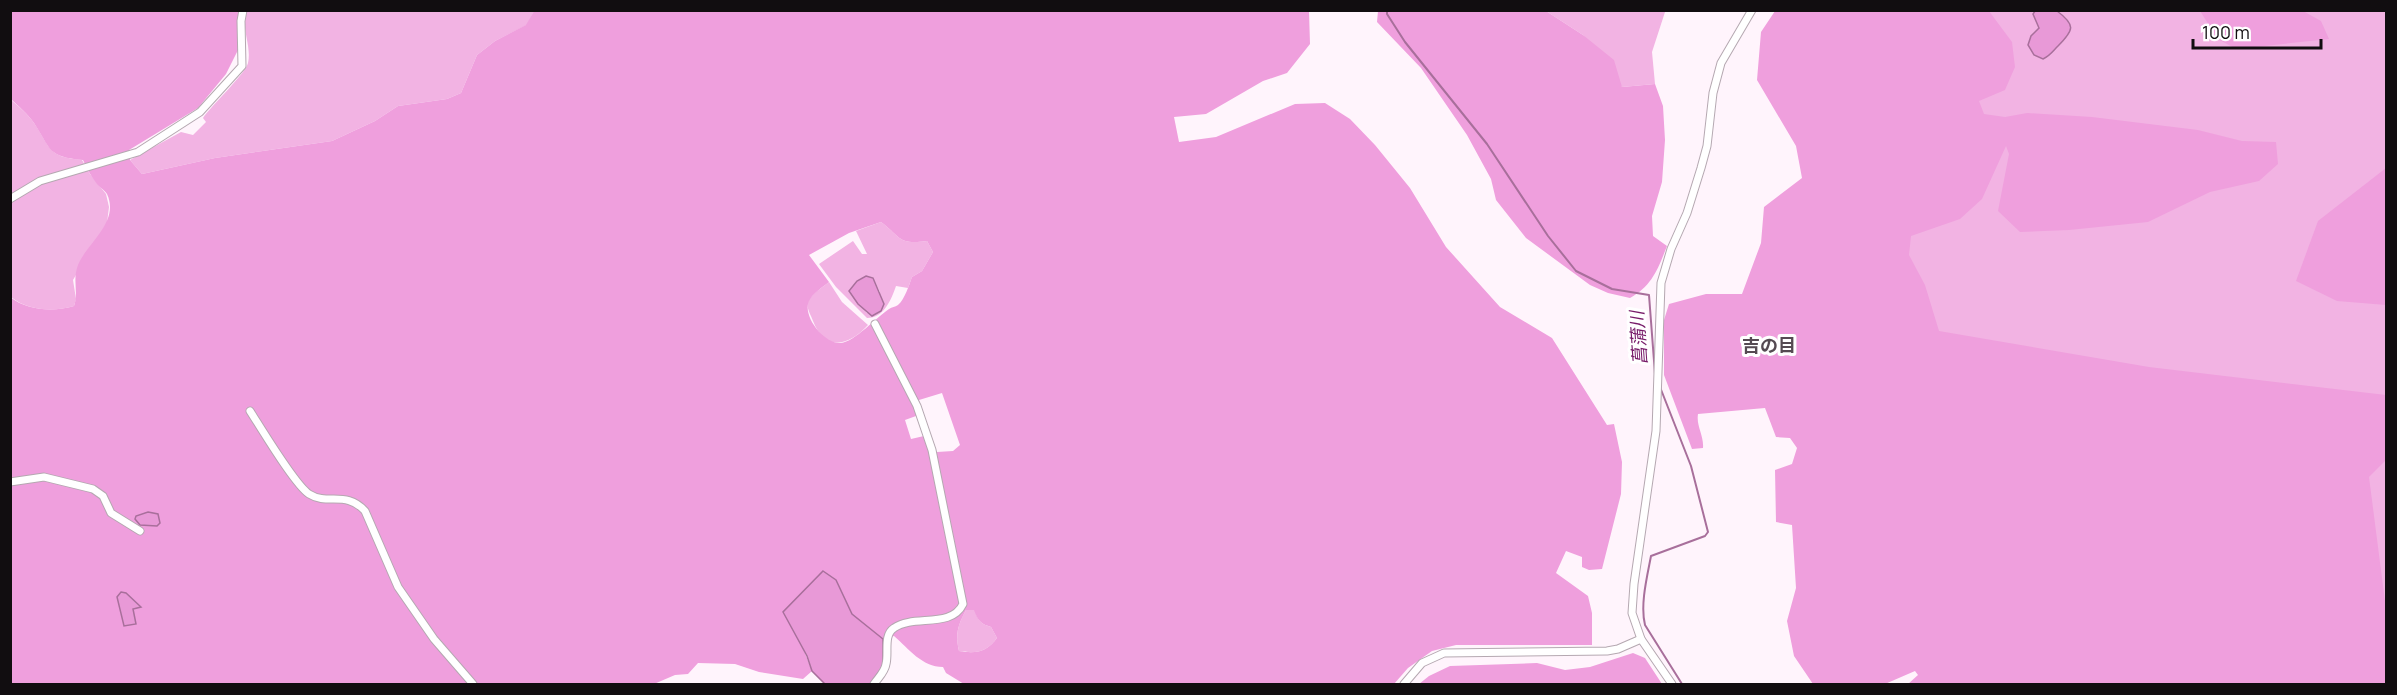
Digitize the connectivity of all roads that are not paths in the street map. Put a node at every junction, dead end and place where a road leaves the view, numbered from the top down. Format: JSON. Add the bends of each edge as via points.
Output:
{"nodes":[{"id":1,"x":243,"y":10,"type":"edge"},
{"id":2,"x":1752,"y":10,"type":"edge"},
{"id":3,"x":10,"y":200,"type":"edge"},
{"id":4,"x":875,"y":324,"type":"dead end"},
{"id":5,"x":250,"y":411,"type":"dead end"},
{"id":6,"x":10,"y":483,"type":"edge"},
{"id":7,"x":140,"y":531,"type":"dead end"},
{"id":8,"x":1641,"y":639,"type":"junction"},
{"id":9,"x":473,"y":684,"type":"edge"},
{"id":10,"x":874,"y":684,"type":"edge"},
{"id":11,"x":1404,"y":684,"type":"edge"},
{"id":12,"x":1672,"y":684,"type":"edge"}],
"edges":[{"from":1,"to":3,"type":"street","via":[[243,66],[200,112],[138,152],[40,181]]},
{"from":2,"to":8,"type":"street","via":[[1721,63],[1707,146],[1661,283],[1656,431],[1632,601]]},
{"from":4,"to":10,"type":"street","via":[[917,406],[932,450],[963,604],[960,612],[952,616],[893,628],[888,634],[885,668]]},
{"from":5,"to":9,"type":"street","via":[[310,494],[345,498],[365,511],[398,587],[434,639]]},
{"from":6,"to":7,"type":"street","via":[[44,477],[93,489],[103,496],[111,513]]},
{"from":8,"to":11,"type":"street","via":[[1607,651],[1444,653],[1422,663]]},
{"from":8,"to":12,"type":"street"}]}
